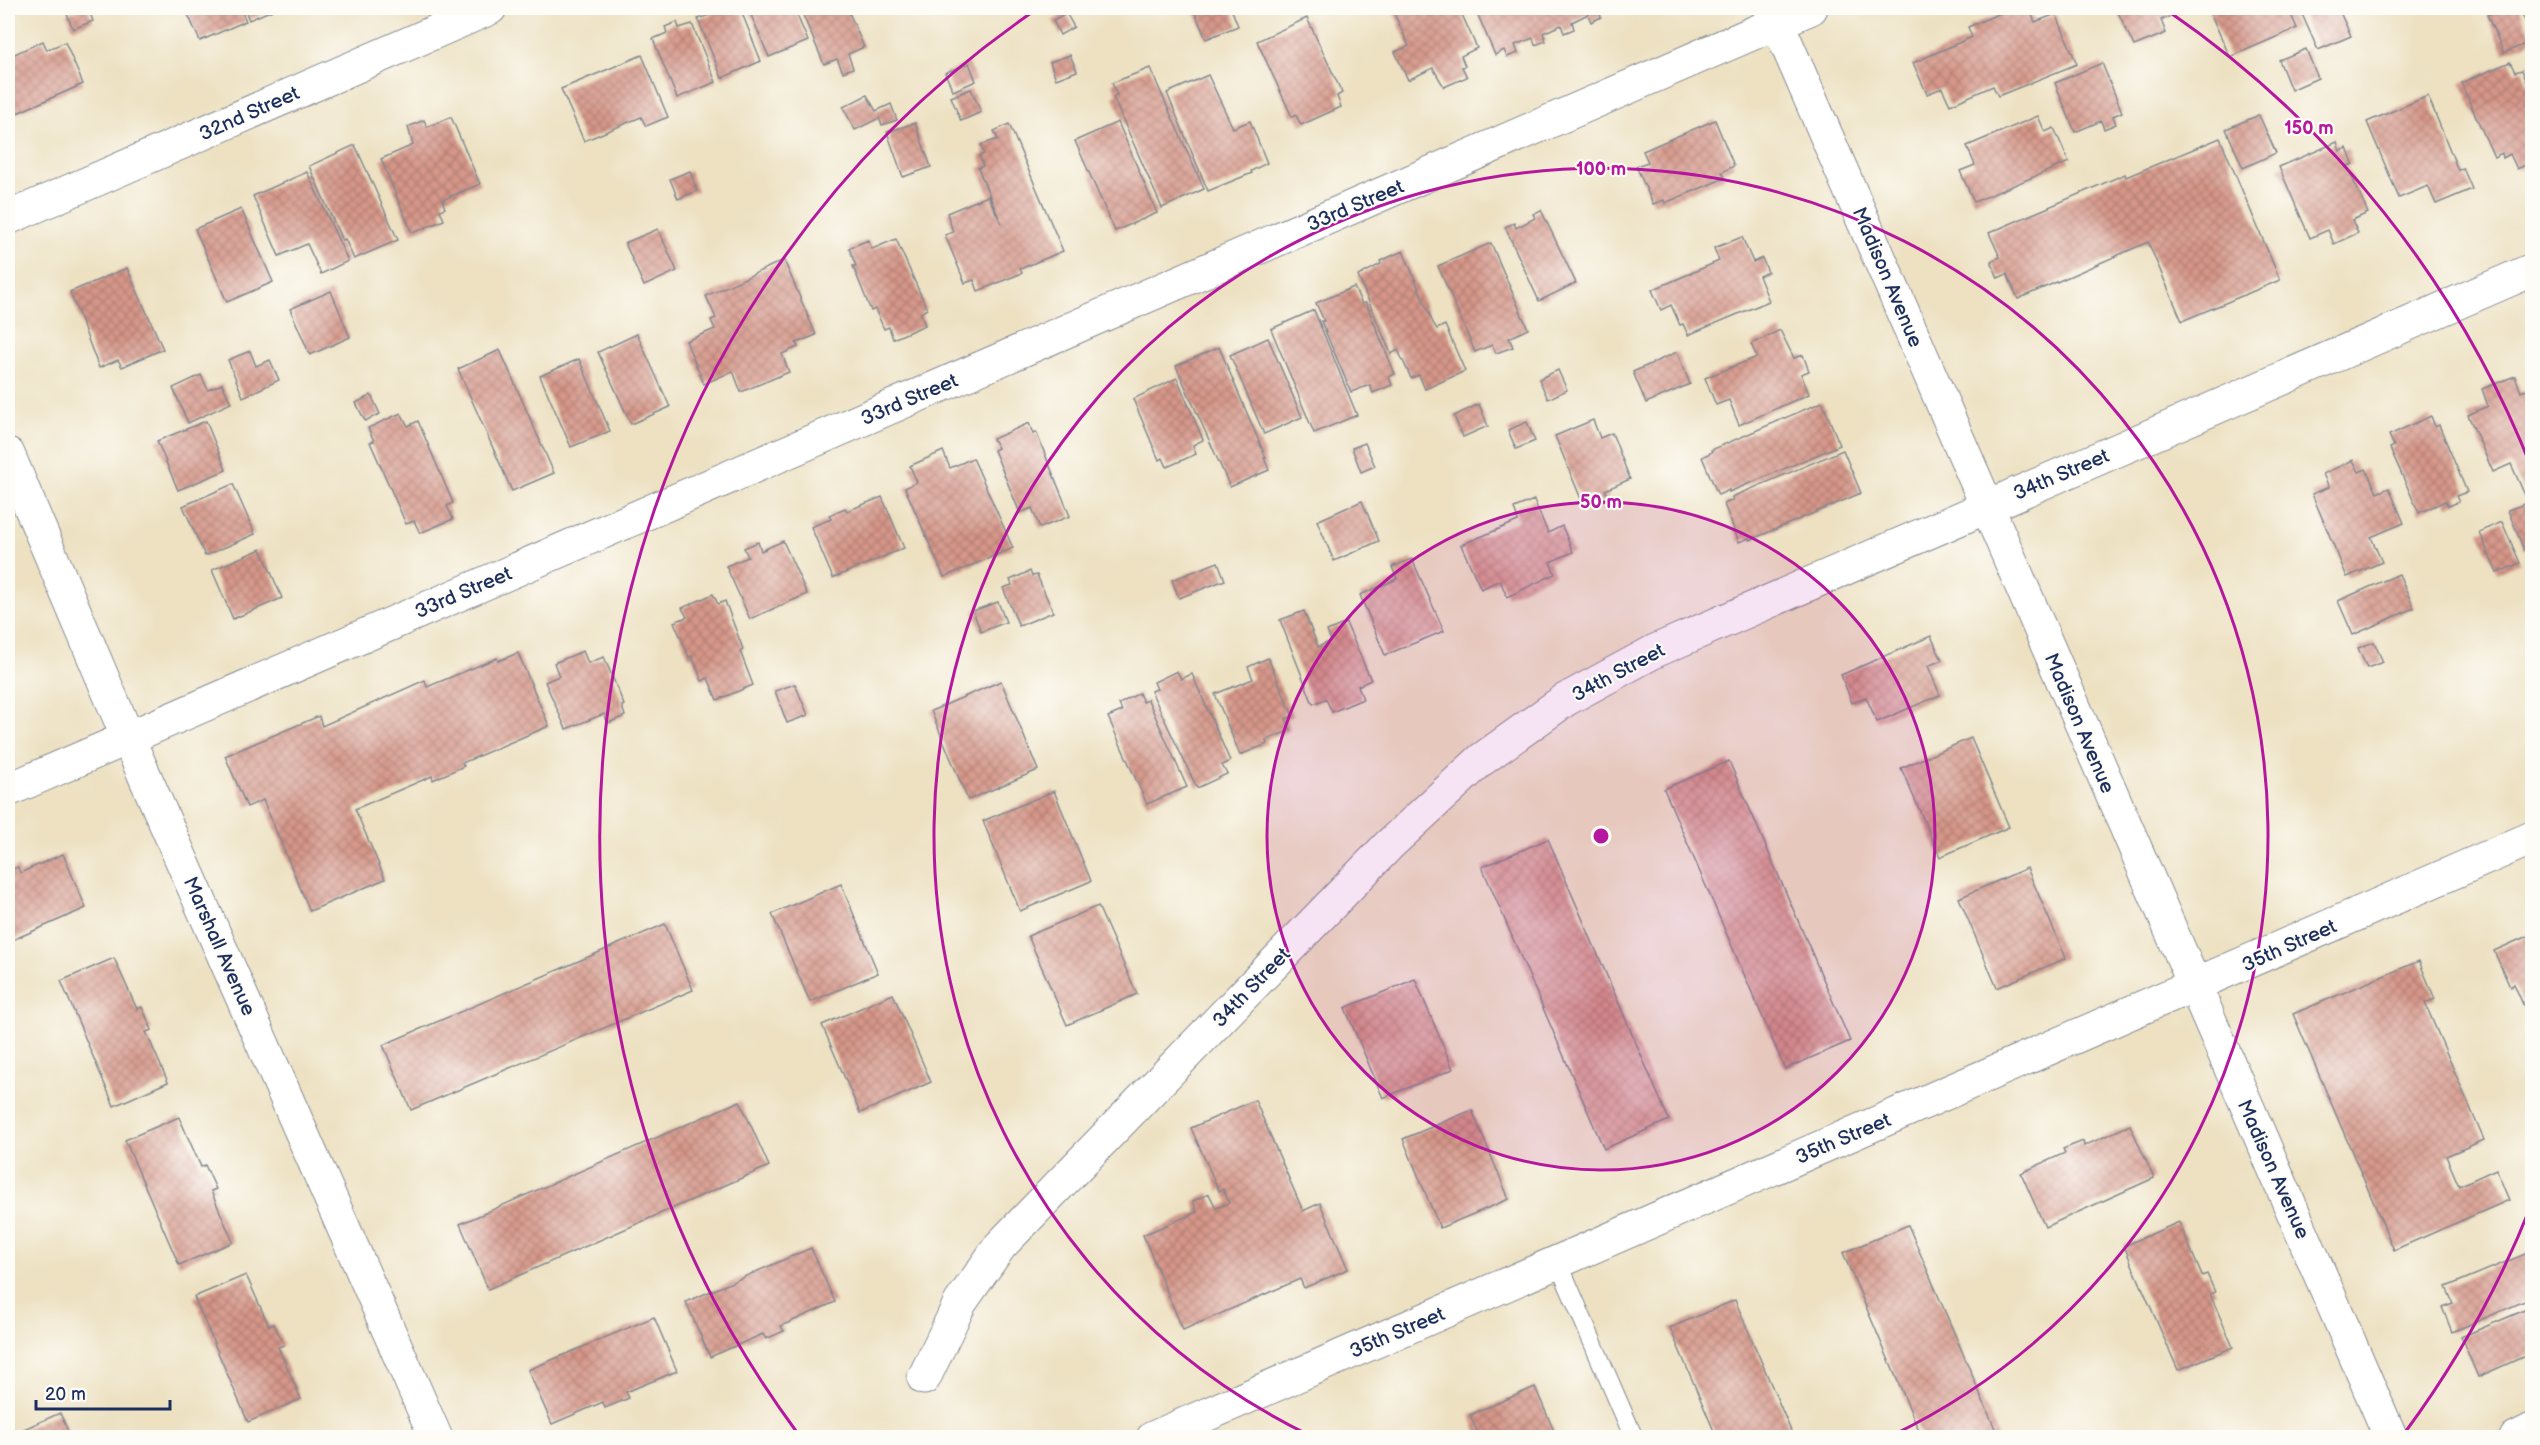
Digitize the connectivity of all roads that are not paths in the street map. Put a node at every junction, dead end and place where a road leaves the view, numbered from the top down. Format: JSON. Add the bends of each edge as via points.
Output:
{"nodes":[{"id":1,"x":490,"y":8,"type":"edge"},
{"id":2,"x":1811,"y":8,"type":"edge"},
{"id":3,"x":1774,"y":15,"type":"edge"},
{"id":4,"x":8,"y":218,"type":"edge"},
{"id":5,"x":2532,"y":270,"type":"edge"},
{"id":6,"x":8,"y":454,"type":"edge"},
{"id":7,"x":1986,"y":506,"type":"junction"},
{"id":8,"x":128,"y":738,"type":"junction"},
{"id":9,"x":8,"y":790,"type":"edge"},
{"id":10,"x":2532,"y":838,"type":"edge"},
{"id":11,"x":2194,"y":986,"type":"junction"},
{"id":12,"x":1558,"y":1262,"type":"junction"},
{"id":13,"x":924,"y":1378,"type":"dead end"},
{"id":14,"x":1191,"y":1430,"type":"edge"},
{"id":15,"x":2532,"y":1430,"type":"edge"},
{"id":16,"x":436,"y":1437,"type":"edge"},
{"id":17,"x":1153,"y":1437,"type":"edge"},
{"id":18,"x":1634,"y":1437,"type":"edge"},
{"id":19,"x":2391,"y":1437,"type":"edge"},
{"id":20,"x":2516,"y":1437,"type":"edge"}],
"edges":[{"from":1,"to":4,"type":"street","name":"32nd Street"},
{"from":2,"to":3,"type":"street","name":"33rd Street"},
{"from":3,"to":7,"type":"street","name":"Madison Avenue"},
{"from":3,"to":8,"type":"street","name":"33rd Street"},
{"from":5,"to":7,"type":"street","name":"34th Street"},
{"from":6,"to":8,"type":"street","name":"Marshall Avenue"},
{"from":7,"to":11,"type":"street","name":"Madison Avenue"},
{"from":7,"to":13,"type":"street","name":"34th Street","via":[[1655,651],[1565,700],[1481,760],[1389,845],[1000,1246],[960,1303]]},
{"from":8,"to":9,"type":"street","name":"33rd Street"},
{"from":8,"to":16,"type":"street","name":"Marshall Avenue"},
{"from":10,"to":11,"type":"street","name":"35th Street"},
{"from":11,"to":12,"type":"street","name":"35th Street"},
{"from":11,"to":19,"type":"street","name":"Madison Avenue"},
{"from":12,"to":14,"type":"street","name":"35th Street"},
{"from":12,"to":18,"type":"lane"},
{"from":14,"to":17,"type":"street","name":"35th Street"},
{"from":15,"to":20,"type":"street"}]}
